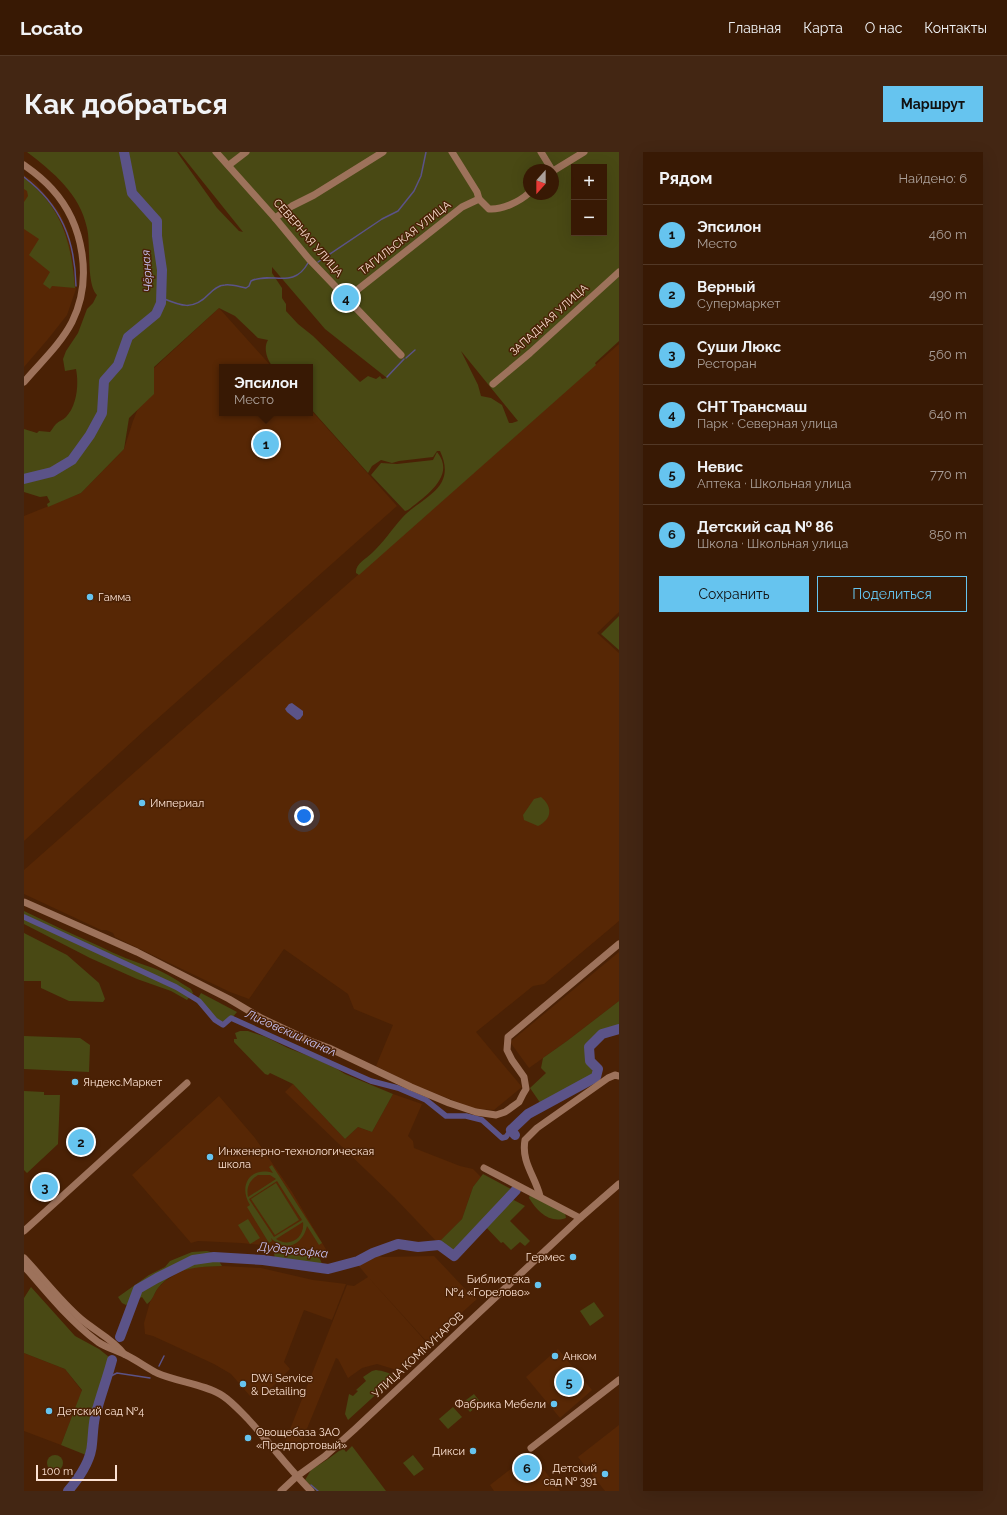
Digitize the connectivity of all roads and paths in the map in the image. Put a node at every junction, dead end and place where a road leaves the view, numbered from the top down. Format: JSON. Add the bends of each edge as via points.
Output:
{"nodes":[{"id":1,"x":216,"y":152,"type":"edge"},
{"id":2,"x":246,"y":152,"type":"edge"},
{"id":3,"x":383,"y":152,"type":"edge"},
{"id":4,"x":452,"y":152,"type":"edge"},
{"id":5,"x":541,"y":152,"type":"edge"},
{"id":6,"x":584,"y":152,"type":"edge"},
{"id":7,"x":549,"y":164,"type":"edge"},
{"id":8,"x":24,"y":165,"type":"edge"},
{"id":9,"x":229,"y":165,"type":"junction"},
{"id":10,"x":559,"y":167,"type":"edge"},
{"id":11,"x":523,"y":197,"type":"edge"},
{"id":12,"x":479,"y":199,"type":"junction"},
{"id":13,"x":275,"y":218,"type":"junction"},
{"id":14,"x":619,"y":272,"type":"edge"},
{"id":15,"x":347,"y":298,"type":"junction"},
{"id":16,"x":401,"y":355,"type":"dead end"},
{"id":17,"x":24,"y":382,"type":"edge"},
{"id":18,"x":493,"y":384,"type":"dead end"},
{"id":19,"x":24,"y":902,"type":"edge"},
{"id":20,"x":619,"y":944,"type":"edge"},
{"id":21,"x":619,"y":1076,"type":"edge"},
{"id":22,"x":187,"y":1083,"type":"dead end"},
{"id":23,"x":484,"y":1168,"type":"dead end"},
{"id":24,"x":619,"y":1184,"type":"edge"},
{"id":25,"x":540,"y":1196,"type":"junction"},
{"id":26,"x":580,"y":1218,"type":"junction"},
{"id":27,"x":24,"y":1231,"type":"edge"},
{"id":28,"x":24,"y":1258,"type":"edge"},
{"id":29,"x":24,"y":1266,"type":"edge"},
{"id":30,"x":124,"y":1354,"type":"junction"},
{"id":31,"x":619,"y":1380,"type":"edge"},
{"id":32,"x":531,"y":1448,"type":"dead end"},
{"id":33,"x":296,"y":1477,"type":"junction"},
{"id":34,"x":281,"y":1491,"type":"edge"},
{"id":35,"x":311,"y":1491,"type":"edge"}],
"edges":[{"from":1,"to":9,"type":"street","name":"СЕВЕРНАЯ УЛИЦА"},
{"from":2,"to":9,"type":"street"},
{"from":3,"to":13,"type":"street"},
{"from":4,"to":12,"type":"street"},
{"from":5,"to":7,"type":"street"},
{"from":6,"to":10,"type":"street"},
{"from":8,"to":17,"type":"street","via":[[52,189],[66,207],[76,227],[81,249],[83,282],[79,303],[71,323]]},
{"from":9,"to":13,"type":"street","name":"СЕВЕРНАЯ УЛИЦА"},
{"from":11,"to":12,"type":"street","via":[[495,210],[486,208]]},
{"from":12,"to":15,"type":"street","name":"ТАГИЛЬСКАЯ УЛИЦА","via":[[462,207]]},
{"from":13,"to":15,"type":"street","name":"СЕВЕРНАЯ УЛИЦА"},
{"from":14,"to":18,"type":"street","name":"ЗАПАДНАЯ УЛИЦА","via":[[530,354]]},
{"from":15,"to":16,"type":"street","name":"СЕВЕРНАЯ УЛИЦА"},
{"from":19,"to":20,"type":"street","via":[[138,952],[261,1018],[411,1087],[465,1109],[496,1115],[519,1102],[526,1088],[524,1077],[507,1050],[508,1037]]},
{"from":21,"to":25,"type":"street","via":[[608,1078],[537,1128],[525,1140],[524,1156]]},
{"from":22,"to":27,"type":"street"},
{"from":23,"to":25,"type":"street"},
{"from":24,"to":26,"type":"street","name":"УЛИЦА КОММУНАРОВ"},
{"from":25,"to":26,"type":"street"},
{"from":26,"to":33,"type":"street","name":"УЛИЦА КОММУНАРОВ","via":[[325,1456]]},
{"from":28,"to":30,"type":"street","via":[[73,1312],[118,1346]]},
{"from":29,"to":30,"type":"street","via":[[82,1328],[102,1344]]},
{"from":30,"to":33,"type":"street","via":[[165,1376],[221,1394],[258,1429]]},
{"from":31,"to":32,"type":"street"},
{"from":33,"to":34,"type":"street","name":"УЛИЦА КОММУНАРОВ"},
{"from":33,"to":35,"type":"street"}]}
